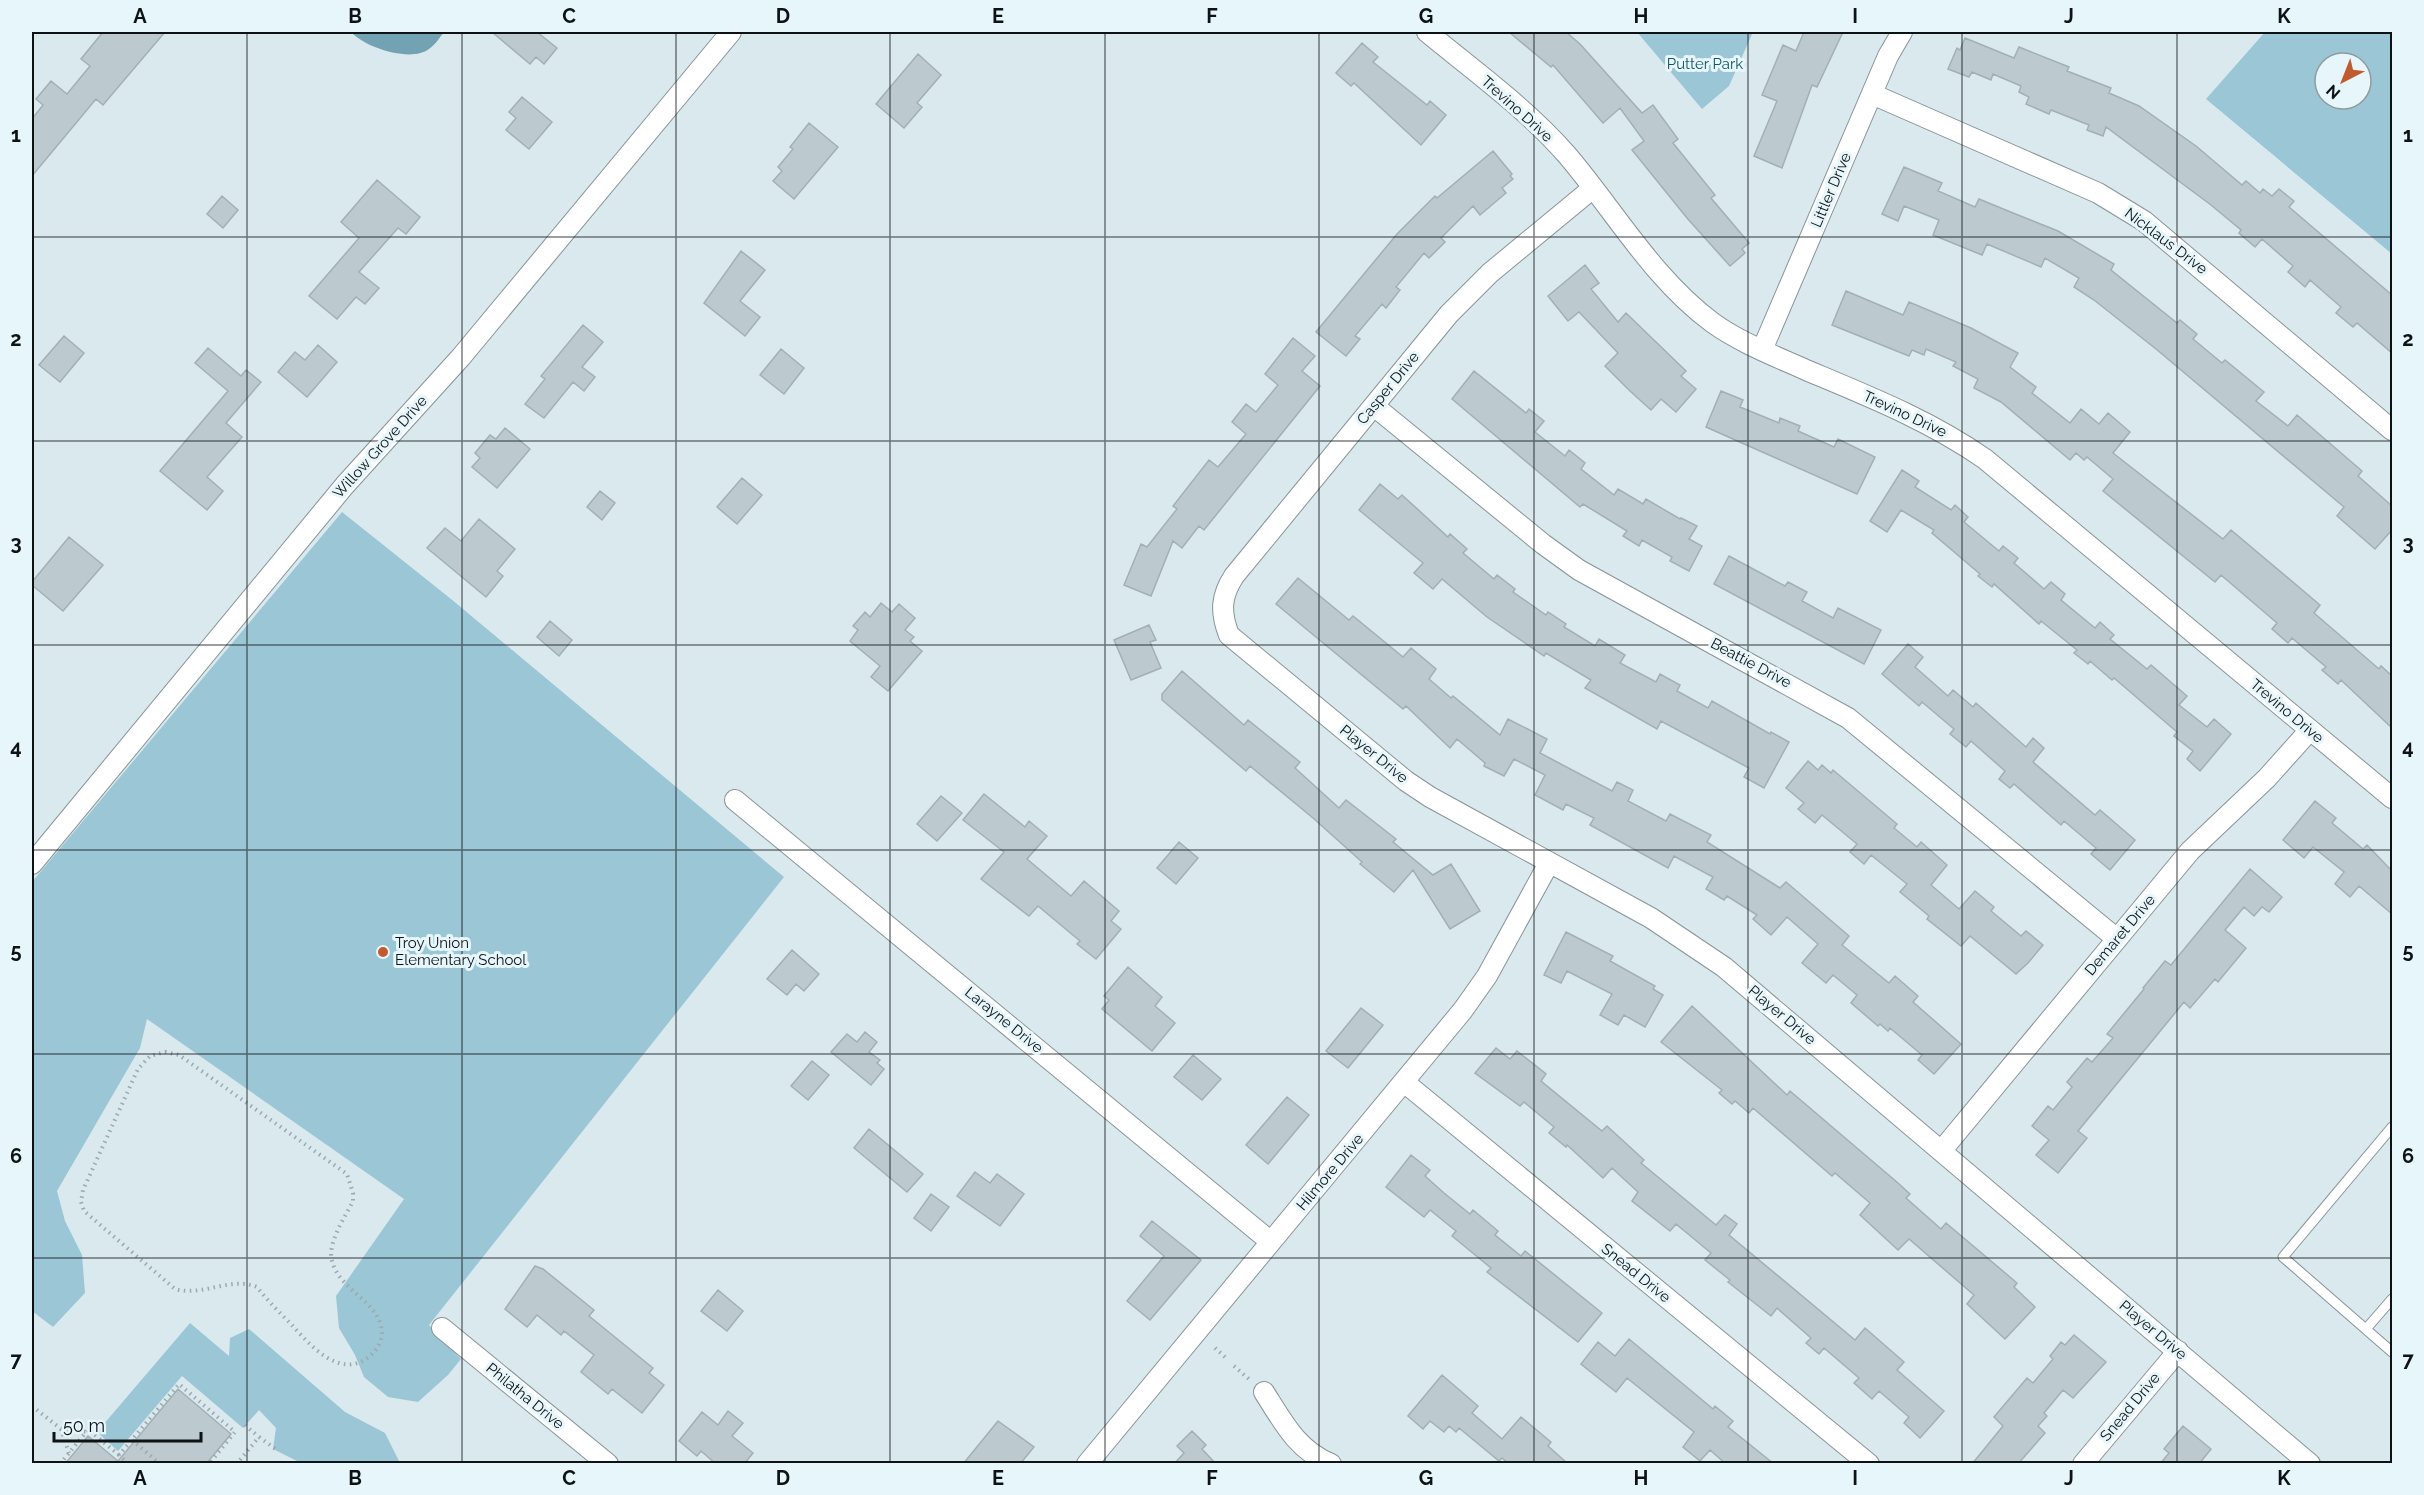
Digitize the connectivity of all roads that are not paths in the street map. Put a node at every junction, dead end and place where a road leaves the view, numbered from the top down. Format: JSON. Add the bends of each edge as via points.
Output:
{"nodes":[{"id":1,"x":731,"y":32,"type":"edge"},
{"id":2,"x":1426,"y":32,"type":"edge"},
{"id":3,"x":1902,"y":32,"type":"edge"},
{"id":4,"x":1872,"y":94,"type":"junction"},
{"id":5,"x":1593,"y":188,"type":"junction"},
{"id":6,"x":1762,"y":350,"type":"junction"},
{"id":7,"x":1374,"y":406,"type":"junction"},
{"id":8,"x":2392,"y":430,"type":"edge"},
{"id":9,"x":1223,"y":617,"type":"joint"},
{"id":10,"x":2310,"y":730,"type":"junction"},
{"id":11,"x":2392,"y":798,"type":"edge"},
{"id":12,"x":735,"y":800,"type":"dead end"},
{"id":13,"x":1549,"y":863,"type":"junction"},
{"id":14,"x":32,"y":864,"type":"edge"},
{"id":15,"x":2117,"y":939,"type":"junction"},
{"id":16,"x":1404,"y":1082,"type":"junction"},
{"id":17,"x":2392,"y":1127,"type":"edge"},
{"id":18,"x":1942,"y":1150,"type":"junction"},
{"id":19,"x":1271,"y":1242,"type":"junction"},
{"id":20,"x":2392,"y":1299,"type":"edge"},
{"id":21,"x":442,"y":1328,"type":"dead end"},
{"id":22,"x":2366,"y":1329,"type":"junction"},
{"id":23,"x":2178,"y":1351,"type":"junction"},
{"id":24,"x":2392,"y":1352,"type":"edge"},
{"id":25,"x":1264,"y":1392,"type":"dead end"},
{"id":26,"x":608,"y":1464,"type":"edge"},
{"id":27,"x":1087,"y":1464,"type":"edge"},
{"id":28,"x":1331,"y":1464,"type":"edge"},
{"id":29,"x":1869,"y":1464,"type":"edge"},
{"id":30,"x":2083,"y":1464,"type":"edge"},
{"id":31,"x":2310,"y":1464,"type":"edge"}],
"edges":[{"from":1,"to":14,"type":"street","name":"Willow Grove Drive","via":[[461,357],[345,485]]},
{"from":2,"to":5,"type":"street","name":"Trevino Drive","via":[[1541,129]]},
{"from":3,"to":4,"type":"street","name":"Littler Drive"},
{"from":4,"to":6,"type":"street","name":"Littler Drive"},
{"from":4,"to":8,"type":"street","name":"Nicklaus Drive","via":[[2098,193],[2144,221]]},
{"from":5,"to":6,"type":"street","name":"Trevino Drive","via":[[1686,300],[1722,329]]},
{"from":5,"to":7,"type":"street","name":"Casper Drive","via":[[1467,295]]},
{"from":6,"to":10,"type":"street","name":"Trevino Drive","via":[[1914,416],[1961,442]]},
{"from":7,"to":9,"type":"street","name":"Casper Drive","via":[[1234,576],[1223,598]]},
{"from":7,"to":15,"type":"street","name":"Beattie Drive","via":[[1579,570],[1848,718]]},
{"from":9,"to":13,"type":"street","name":"Player Drive","via":[[1236,642],[1406,781],[1452,811]]},
{"from":10,"to":11,"type":"street","name":"Trevino Drive"},
{"from":10,"to":15,"type":"street","name":"Demaret Drive","via":[[2267,778],[2190,851]]},
{"from":12,"to":19,"type":"street","name":"Larayne Drive"},
{"from":13,"to":16,"type":"street","name":"Hilmore Drive","via":[[1481,985]]},
{"from":13,"to":18,"type":"street","name":"Player Drive","via":[[1691,943]]},
{"from":15,"to":18,"type":"street","name":"Demaret Drive"},
{"from":16,"to":19,"type":"street","name":"Hilmore Drive"},
{"from":16,"to":29,"type":"street","name":"Snead Drive"},
{"from":17,"to":22,"type":"lane","via":[[2283,1257]]},
{"from":18,"to":23,"type":"street","name":"Player Drive"},
{"from":19,"to":27,"type":"street","name":"Hilmore Drive"},
{"from":20,"to":22,"type":"lane"},
{"from":21,"to":26,"type":"street","name":"Philatha Drive"},
{"from":22,"to":24,"type":"lane"},
{"from":23,"to":30,"type":"street","name":"Snead Drive"},
{"from":23,"to":31,"type":"street","name":"Player Drive"},
{"from":25,"to":28,"type":"street","via":[[1293,1438],[1305,1450]]}]}
